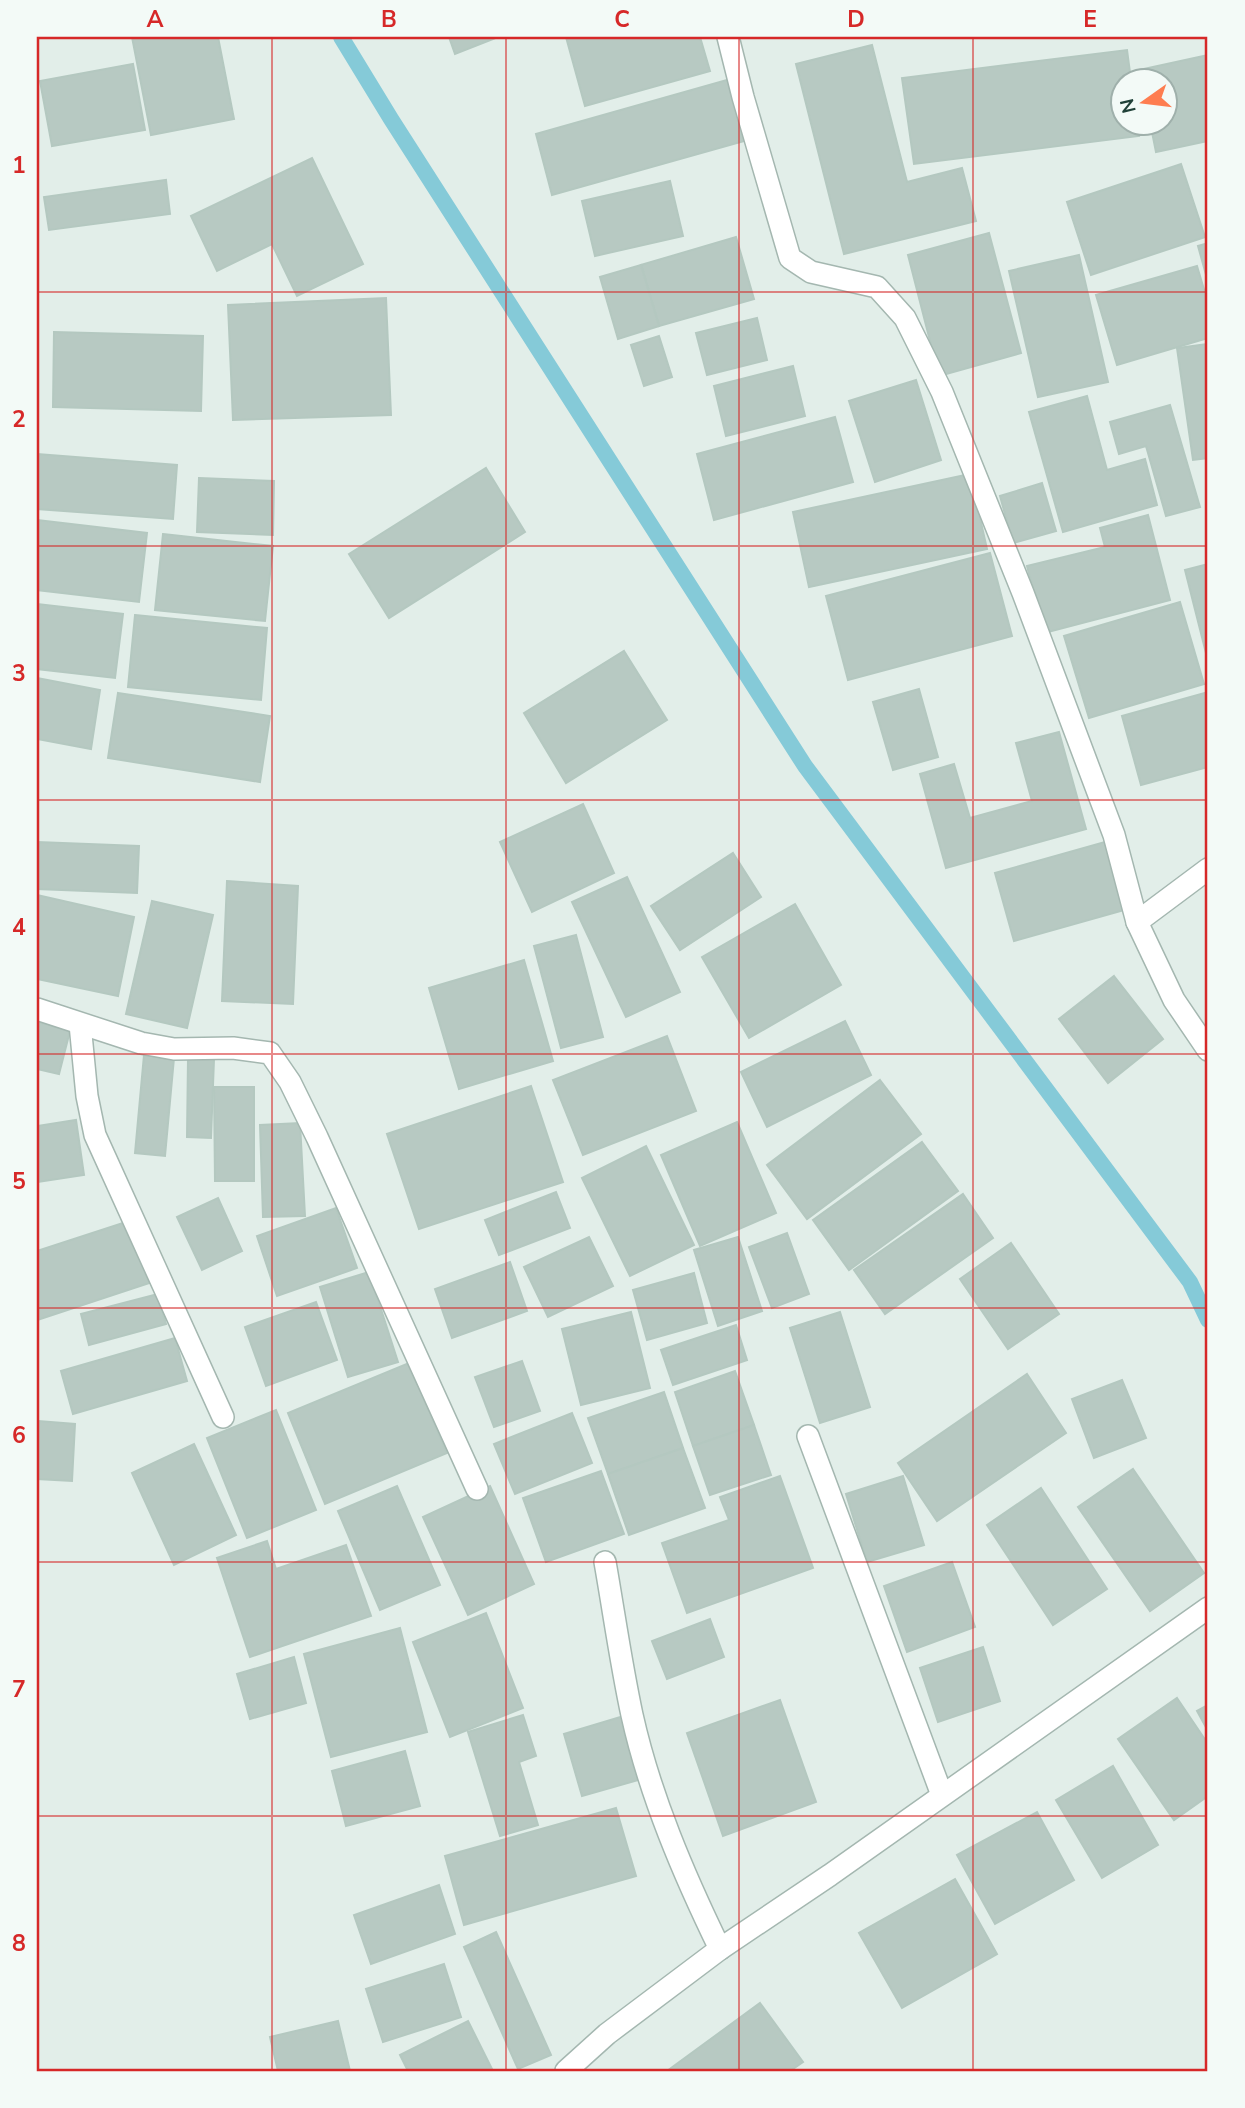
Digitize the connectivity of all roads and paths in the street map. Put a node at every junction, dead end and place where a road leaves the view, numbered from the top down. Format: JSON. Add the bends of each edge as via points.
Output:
{"nodes":[{"id":1,"x":728,"y":37,"type":"edge"},
{"id":2,"x":1208,"y":869,"type":"edge"},
{"id":3,"x":1138,"y":922,"type":"junction"},
{"id":4,"x":37,"y":1009,"type":"edge"},
{"id":5,"x":80,"y":1024,"type":"junction"},
{"id":6,"x":1208,"y":1050,"type":"edge"},
{"id":7,"x":223,"y":1417,"type":"dead end"},
{"id":8,"x":808,"y":1436,"type":"dead end"},
{"id":9,"x":477,"y":1489,"type":"dead end"},
{"id":10,"x":605,"y":1562,"type":"dead end"},
{"id":11,"x":1208,"y":1608,"type":"edge"},
{"id":12,"x":942,"y":1795,"type":"junction"},
{"id":13,"x":720,"y":1950,"type":"junction"},
{"id":14,"x":566,"y":2071,"type":"edge"}],
"edges":[{"from":1,"to":3,"type":"street","via":[[790,258],[811,272],[877,288],[905,318],[942,392],[1114,835]]},
{"from":2,"to":3,"type":"street"},
{"from":3,"to":6,"type":"street","via":[[1174,1000]]},
{"from":4,"to":5,"type":"street"},
{"from":5,"to":7,"type":"street","via":[[94,1135]]},
{"from":5,"to":9,"type":"street","via":[[174,1049],[270,1053],[317,1137]]},
{"from":8,"to":12,"type":"street"},
{"from":10,"to":13,"type":"street","via":[[633,1716],[651,1779],[690,1887]]},
{"from":11,"to":12,"type":"street"},
{"from":12,"to":13,"type":"street"},
{"from":13,"to":14,"type":"street"}]}
